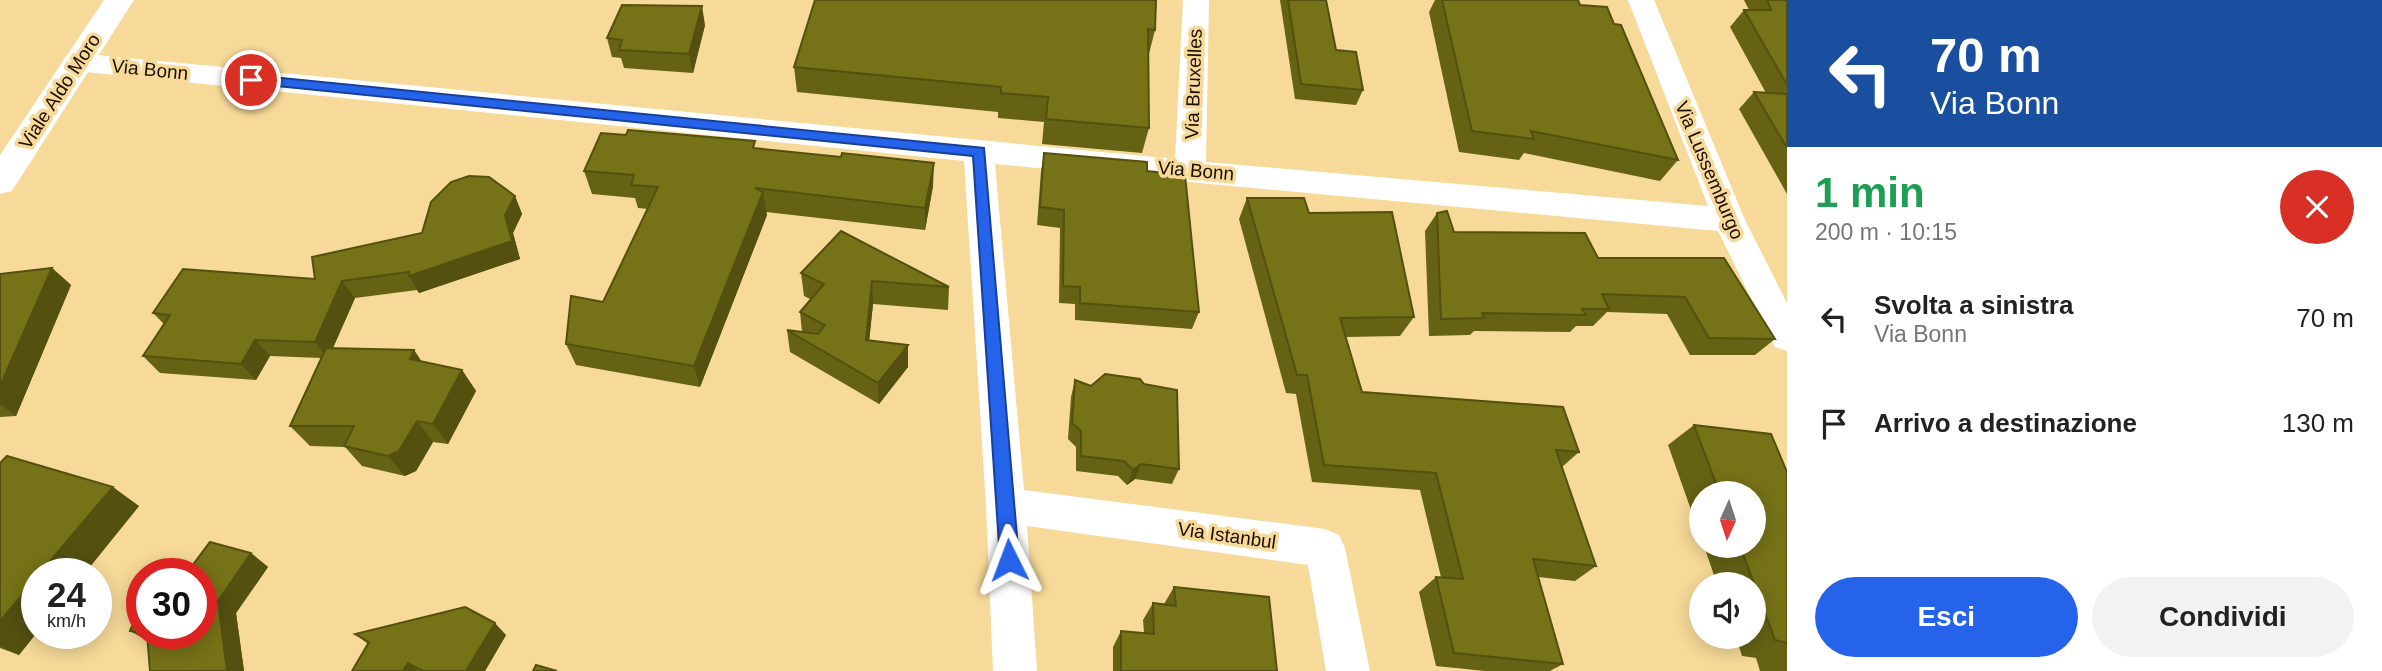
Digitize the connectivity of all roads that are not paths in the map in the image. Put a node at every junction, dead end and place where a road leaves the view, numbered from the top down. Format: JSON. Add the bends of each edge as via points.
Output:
{"nodes":[{"id":1,"x":119,"y":0,"type":"edge"},
{"id":2,"x":1196,"y":0,"type":"edge"},
{"id":3,"x":1640,"y":0,"type":"edge"},
{"id":4,"x":76,"y":62,"type":"junction"},
{"id":5,"x":979,"y":152,"type":"junction"},
{"id":6,"x":1190,"y":169,"type":"junction"},
{"id":7,"x":0,"y":182,"type":"edge"},
{"id":8,"x":1730,"y":220,"type":"junction"},
{"id":9,"x":1787,"y":337,"type":"edge"},
{"id":10,"x":1006,"y":505,"type":"junction"},
{"id":11,"x":1015,"y":671,"type":"edge"},
{"id":12,"x":1348,"y":671,"type":"edge"}],
"edges":[{"from":1,"to":4,"type":"main road","name":"Viale Aldo Moro"},
{"from":2,"to":6,"type":"street","name":"Via Bruxelles"},
{"from":3,"to":8,"type":"street","name":"Via Lussemburgo"},
{"from":4,"to":5,"type":"street","name":"Via Bonn"},
{"from":4,"to":7,"type":"main road","name":"Viale Aldo Moro"},
{"from":5,"to":6,"type":"street","name":"Via Bonn"},
{"from":5,"to":10,"type":"street"},
{"from":6,"to":8,"type":"street","name":"Via Bonn"},
{"from":8,"to":9,"type":"street","name":"Via Lussemburgo"},
{"from":10,"to":11,"type":"street"},
{"from":10,"to":12,"type":"street","name":"Via Istanbul","via":[[1325,548]]}]}
